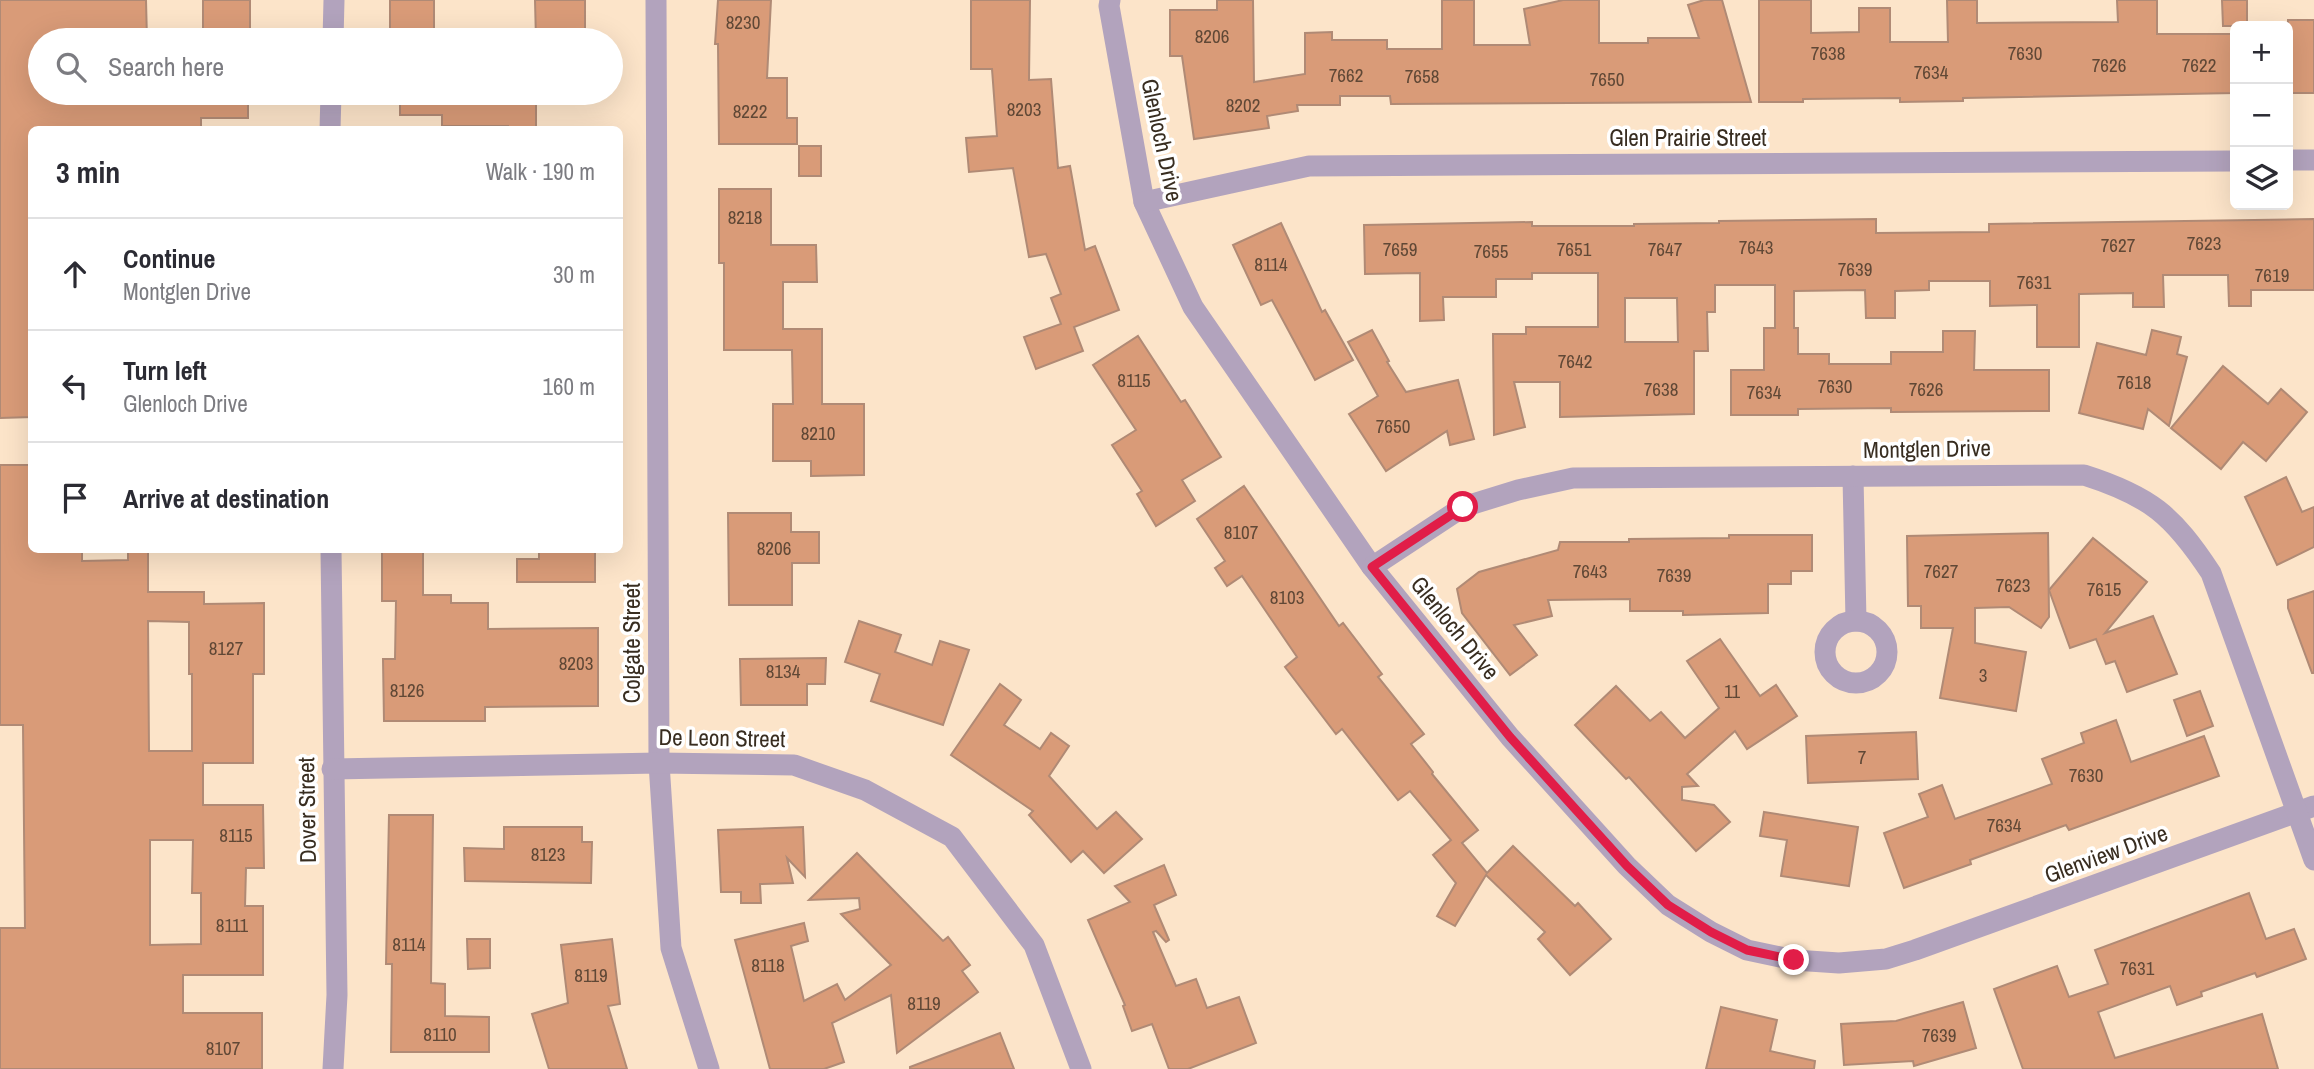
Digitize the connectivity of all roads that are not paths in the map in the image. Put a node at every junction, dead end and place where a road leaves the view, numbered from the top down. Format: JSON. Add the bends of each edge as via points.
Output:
{"nodes":[{"id":1,"x":334,"y":0,"type":"edge"},
{"id":2,"x":656,"y":0,"type":"edge"},
{"id":3,"x":1110,"y":0,"type":"edge"},
{"id":4,"x":333,"y":28,"type":"edge"},
{"id":5,"x":331,"y":105,"type":"edge"},
{"id":6,"x":330,"y":126,"type":"edge"},
{"id":7,"x":2293,"y":160,"type":"edge"},
{"id":8,"x":2314,"y":160,"type":"edge"},
{"id":9,"x":2230,"y":161,"type":"edge"},
{"id":10,"x":1144,"y":202,"type":"junction"},
{"id":11,"x":1853,"y":476,"type":"junction"},
{"id":12,"x":331,"y":553,"type":"edge"},
{"id":13,"x":1372,"y":567,"type":"junction"},
{"id":14,"x":1856,"y":621,"type":"dead end"},
{"id":15,"x":659,"y":763,"type":"junction"},
{"id":16,"x":332,"y":769,"type":"junction"},
{"id":17,"x":2306,"y":809,"type":"edge"},
{"id":18,"x":2314,"y":860,"type":"edge"},
{"id":19,"x":1915,"y":950,"type":"joint"},
{"id":20,"x":333,"y":1069,"type":"edge"},
{"id":21,"x":709,"y":1069,"type":"edge"},
{"id":22,"x":1081,"y":1069,"type":"edge"}],
"edges":[{"from":1,"to":4,"type":"street"},
{"from":2,"to":15,"type":"street","name":"Colgate Street"},
{"from":3,"to":10,"type":"street","name":"Glenloch Drive"},
{"from":5,"to":6,"type":"street"},
{"from":7,"to":8,"type":"street"},
{"from":9,"to":10,"type":"street","name":"Glen Prairie Street","via":[[1309,166]]},
{"from":10,"to":13,"type":"street","name":"Glenloch Drive","via":[[1193,307]]},
{"from":11,"to":13,"type":"street","name":"Montglen Drive","via":[[1573,478],[1463,507]]},
{"from":11,"to":14,"type":"street"},
{"from":11,"to":17,"type":"street","name":"Montglen Drive","via":[[2084,475],[2120,486],[2162,510],[2211,573]]},
{"from":12,"to":16,"type":"street","name":"Dover Street"},
{"from":13,"to":19,"type":"street","name":"Glenloch Drive","via":[[1510,737],[1668,905],[1747,950],[1794,960],[1839,963]]},
{"from":15,"to":16,"type":"street","name":"De Leon Street"},
{"from":15,"to":21,"type":"street","name":"Colgate Street","via":[[671,947]]},
{"from":15,"to":22,"type":"street","name":"De Leon Street","via":[[794,765],[865,790],[952,837],[1034,945]]},
{"from":16,"to":20,"type":"street","name":"Dover Street","via":[[337,995]]},
{"from":17,"to":18,"type":"street","name":"Montglen Drive"},
{"from":17,"to":19,"type":"street","name":"Glenview Drive"}]}
